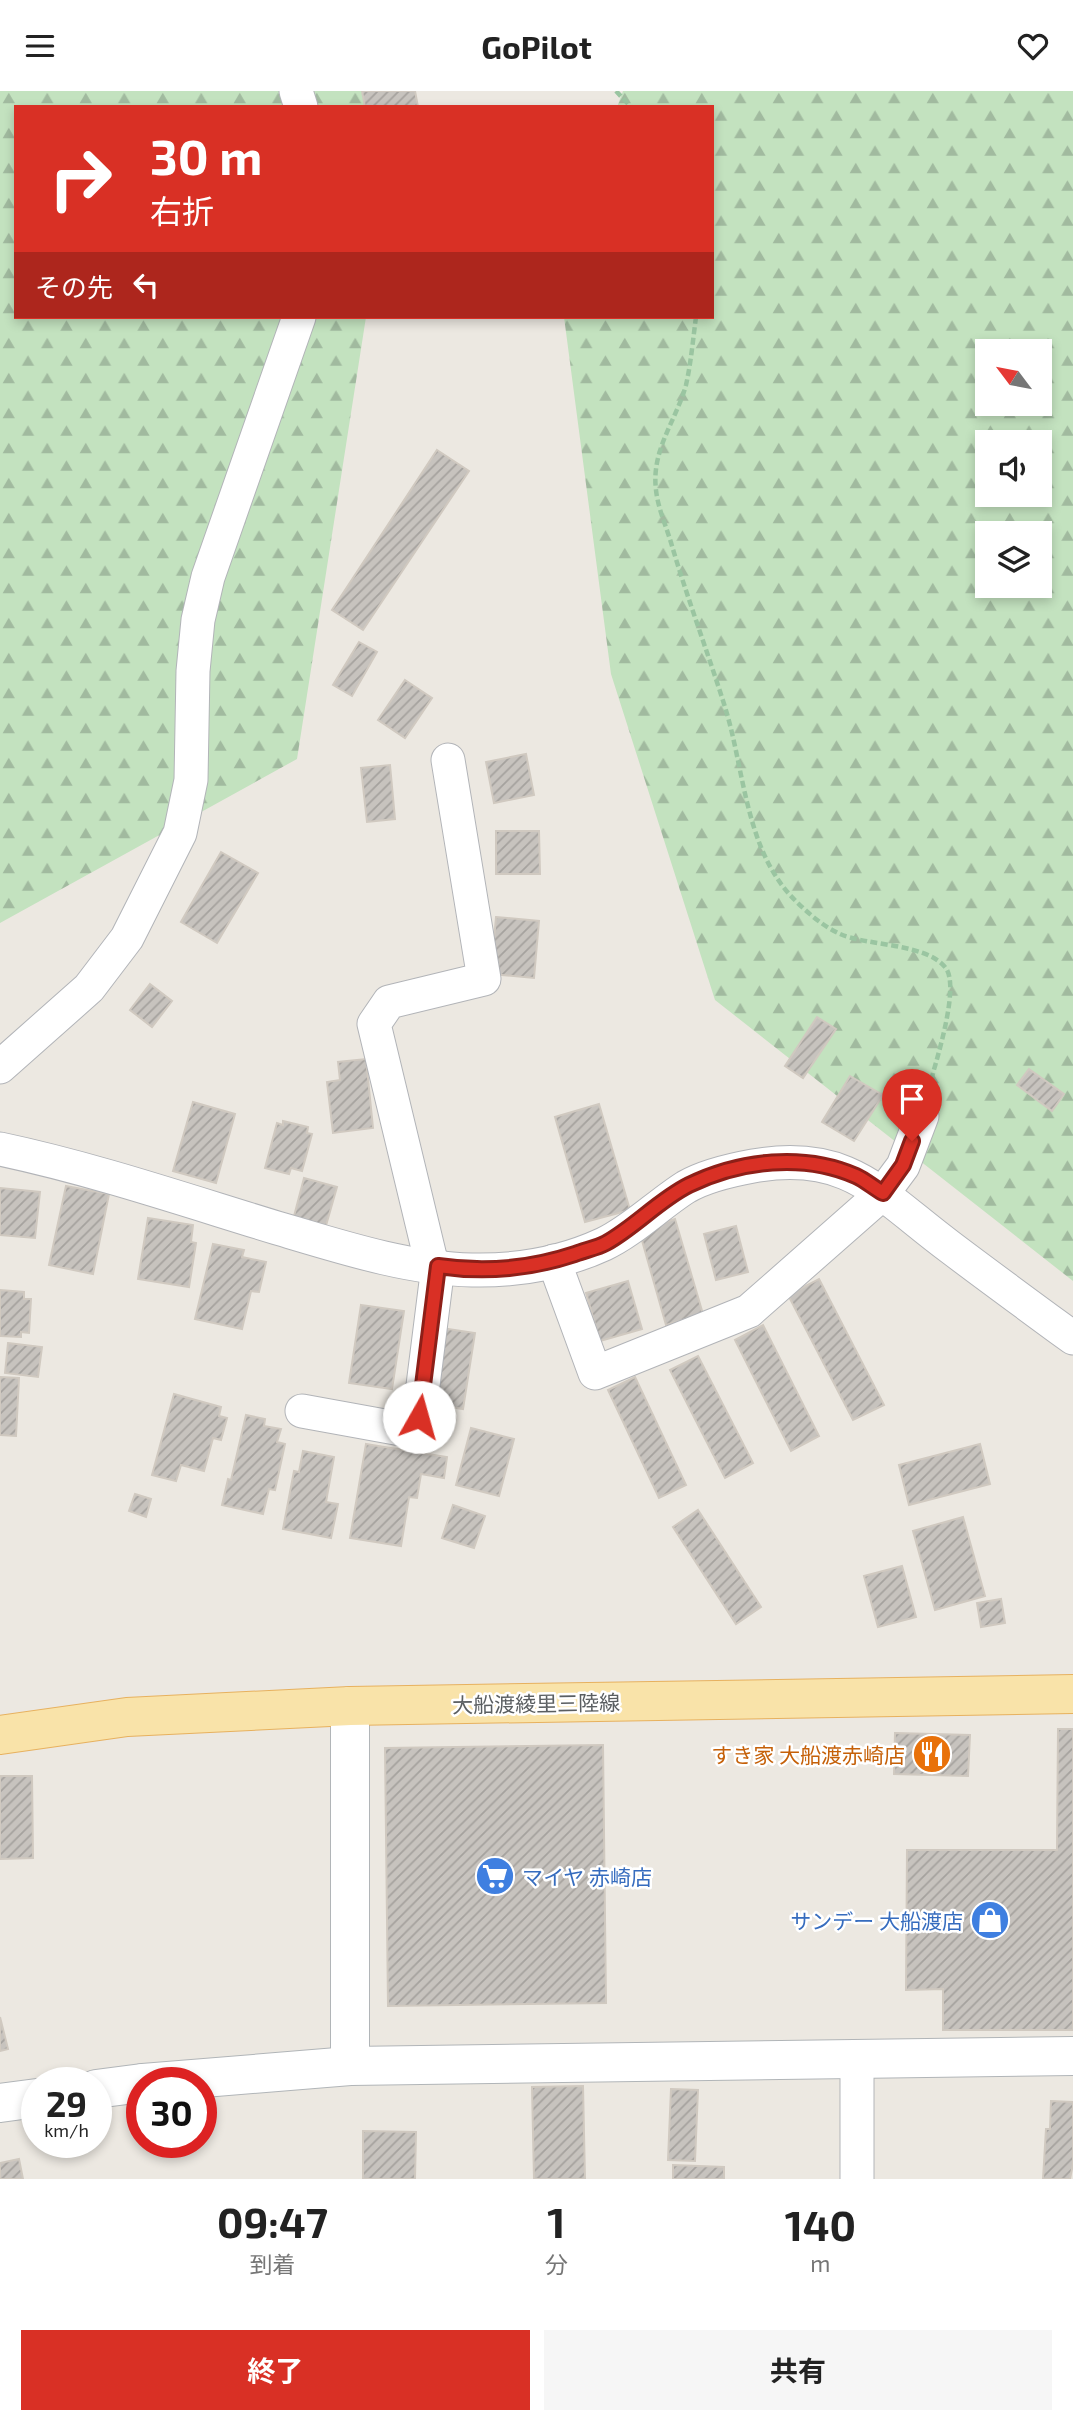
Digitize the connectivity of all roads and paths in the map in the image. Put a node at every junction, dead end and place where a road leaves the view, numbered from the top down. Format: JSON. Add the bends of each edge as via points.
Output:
{"nodes":[{"id":1,"x":616,"y":91,"type":"edge"},
{"id":2,"x":629,"y":105,"type":"edge"},
{"id":3,"x":298,"y":319,"type":"edge"},
{"id":4,"x":696,"y":319,"type":"edge"},
{"id":5,"x":448,"y":759,"type":"dead end"},
{"id":6,"x":0,"y":1067,"type":"edge"},
{"id":7,"x":922,"y":1116,"type":"joint"},
{"id":8,"x":0,"y":1149,"type":"edge"},
{"id":9,"x":883,"y":1193,"type":"junction"},
{"id":10,"x":554,"y":1261,"type":"junction"},
{"id":11,"x":435,"y":1266,"type":"junction"},
{"id":12,"x":1073,"y":1338,"type":"edge"},
{"id":13,"x":302,"y":1411,"type":"dead end"},
{"id":14,"x":1073,"y":1694,"type":"edge"},
{"id":15,"x":350,"y":1706,"type":"junction"},
{"id":16,"x":0,"y":1735,"type":"edge"},
{"id":17,"x":1073,"y":2056,"type":"edge"},
{"id":18,"x":857,"y":2060,"type":"junction"},
{"id":19,"x":350,"y":2066,"type":"junction"},
{"id":20,"x":217,"y":2077,"type":"edge"},
{"id":21,"x":21,"y":2100,"type":"edge"},
{"id":22,"x":0,"y":2103,"type":"edge"},
{"id":23,"x":857,"y":2179,"type":"edge"}],
"edges":[{"from":1,"to":2,"type":"path"},
{"from":3,"to":6,"type":"street","via":[[208,577],[198,619],[192,671],[191,780],[180,833],[127,938],[89,988]]},
{"from":4,"to":7,"type":"path","via":[[686,386],[657,458],[656,491],[725,709],[758,839],[770,864],[790,894],[820,922],[841,934],[931,957],[945,966],[951,978],[946,1023]]},
{"from":5,"to":11,"type":"street","via":[[484,979],[389,1002],[374,1024]]},
{"from":7,"to":9,"type":"street","via":[[903,1165]]},
{"from":8,"to":11,"type":"street","via":[[62,1162],[378,1257]]},
{"from":9,"to":10,"type":"street","via":[[856,1176],[817,1164],[781,1161],[733,1169],[689,1185],[605,1244]]},
{"from":9,"to":10,"type":"street","via":[[749,1311],[595,1373]]},
{"from":9,"to":12,"type":"street"},
{"from":10,"to":11,"type":"street","via":[[506,1270]]},
{"from":11,"to":13,"type":"street","via":[[419,1417],[401,1429]]},
{"from":14,"to":15,"type":"main road","name":"大船渡綾里三陸線"},
{"from":15,"to":16,"type":"main road","name":"大船渡綾里三陸線","via":[[127,1717]]},
{"from":15,"to":19,"type":"street"},
{"from":17,"to":18,"type":"street"},
{"from":18,"to":19,"type":"street"},
{"from":18,"to":23,"type":"street"},
{"from":19,"to":20,"type":"street"},
{"from":21,"to":22,"type":"street"}]}
